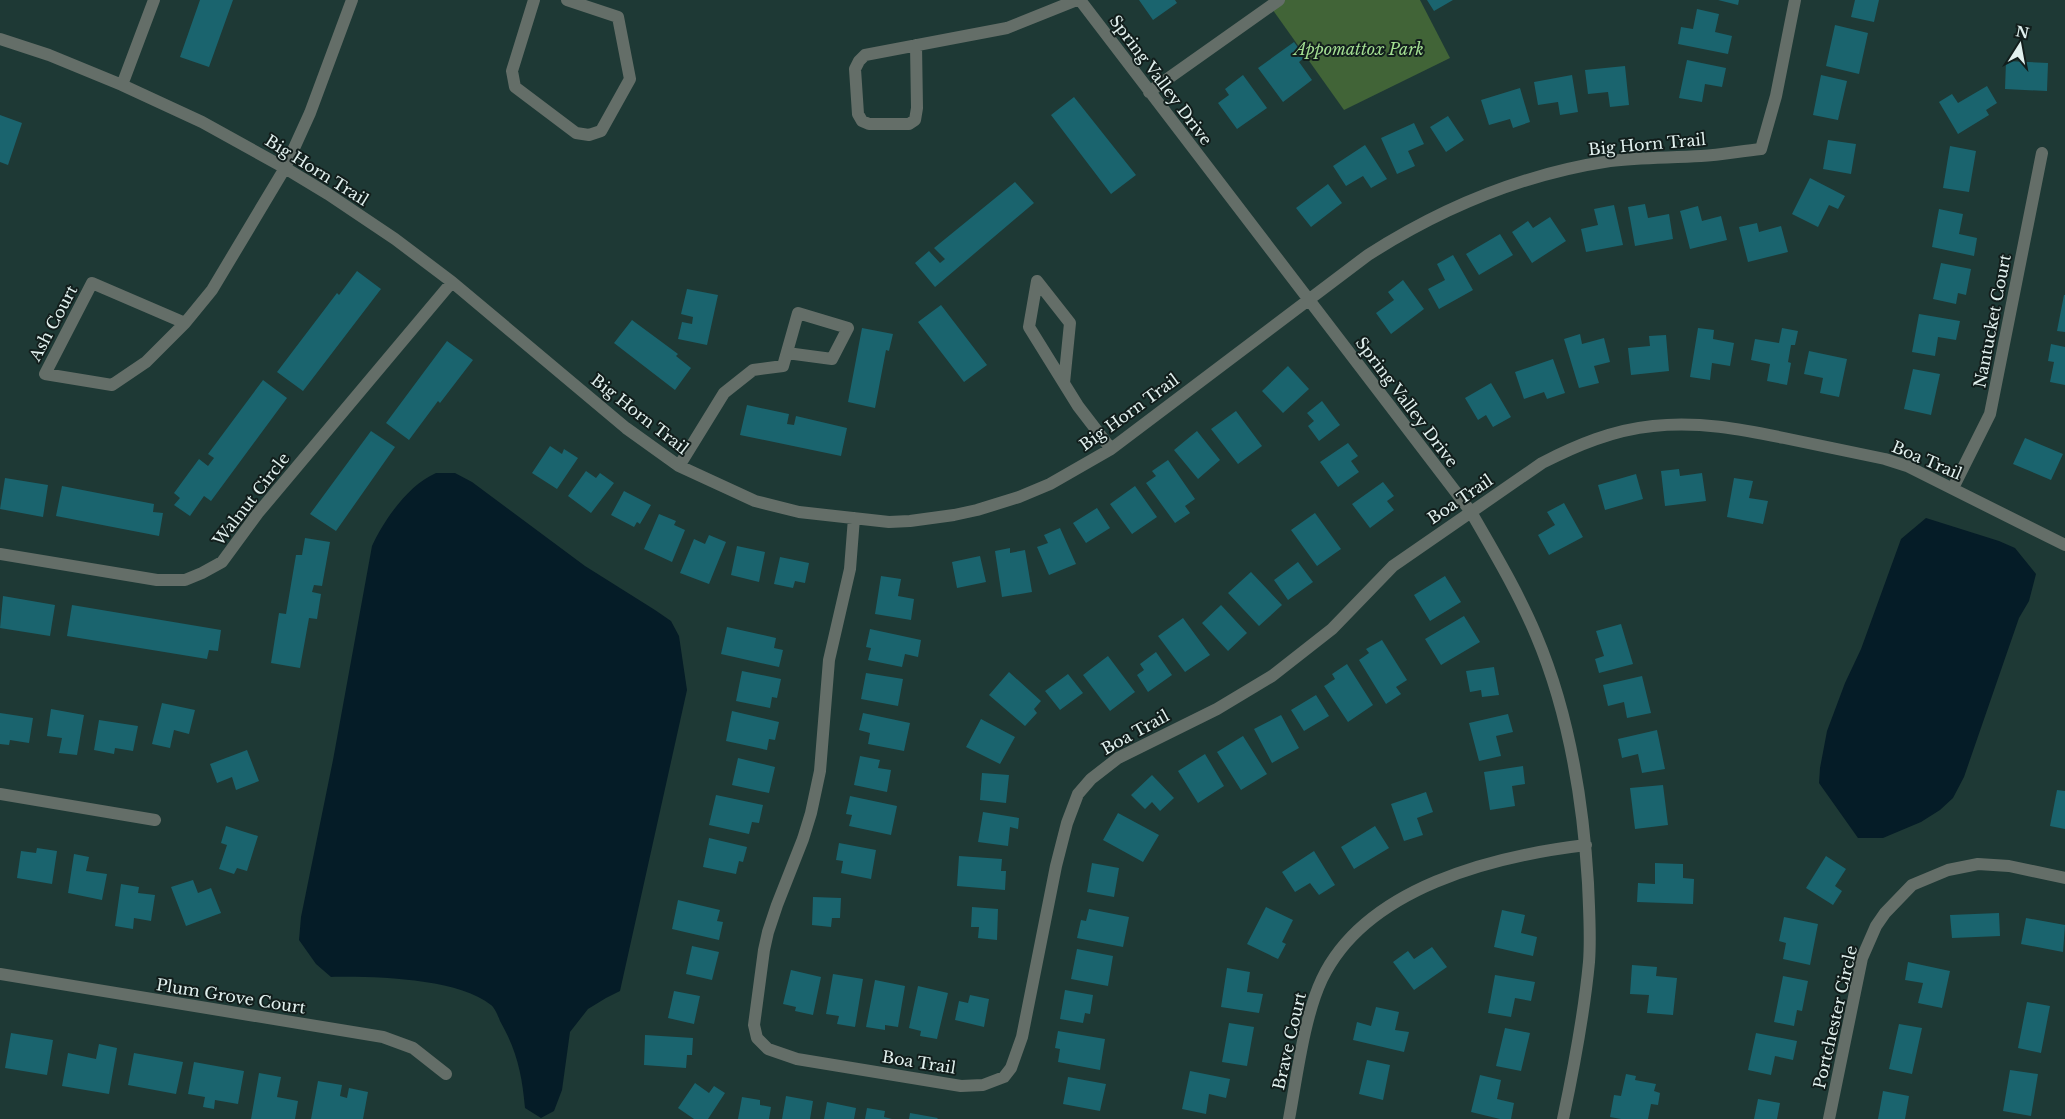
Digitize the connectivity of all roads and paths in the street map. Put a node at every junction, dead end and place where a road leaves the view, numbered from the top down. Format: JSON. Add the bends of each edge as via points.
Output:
{"nodes":[{"id":1,"x":154,"y":0,"type":"edge"},
{"id":2,"x":352,"y":0,"type":"edge"},
{"id":3,"x":534,"y":0,"type":"edge"},
{"id":4,"x":567,"y":0,"type":"edge"},
{"id":5,"x":1078,"y":0,"type":"edge"},
{"id":6,"x":1279,"y":0,"type":"edge"},
{"id":7,"x":1795,"y":0,"type":"edge"},
{"id":8,"x":0,"y":39,"type":"edge"},
{"id":9,"x":916,"y":45,"type":"junction"},
{"id":10,"x":122,"y":85,"type":"junction"},
{"id":11,"x":1149,"y":92,"type":"junction"},
{"id":12,"x":2042,"y":153,"type":"dead end"},
{"id":13,"x":285,"y":168,"type":"junction"},
{"id":14,"x":452,"y":282,"type":"junction"},
{"id":15,"x":1308,"y":299,"type":"junction"},
{"id":16,"x":185,"y":323,"type":"junction"},
{"id":17,"x":787,"y":352,"type":"junction"},
{"id":18,"x":1064,"y":383,"type":"junction"},
{"id":19,"x":1111,"y":449,"type":"junction"},
{"id":20,"x":679,"y":466,"type":"junction"},
{"id":21,"x":1953,"y":488,"type":"junction"},
{"id":22,"x":1471,"y":512,"type":"junction"},
{"id":23,"x":854,"y":518,"type":"junction"},
{"id":24,"x":2065,"y":545,"type":"edge"},
{"id":25,"x":0,"y":554,"type":"edge"},
{"id":26,"x":0,"y":794,"type":"edge"},
{"id":27,"x":156,"y":820,"type":"dead end"},
{"id":28,"x":1586,"y":845,"type":"junction"},
{"id":29,"x":2065,"y":878,"type":"edge"},
{"id":30,"x":0,"y":974,"type":"edge"},
{"id":31,"x":446,"y":1074,"type":"dead end"},
{"id":32,"x":1289,"y":1119,"type":"edge"},
{"id":33,"x":1563,"y":1119,"type":"edge"},
{"id":34,"x":1829,"y":1119,"type":"edge"}],
"edges":[{"from":1,"to":10,"type":"street"},
{"from":2,"to":13,"type":"street","name":"Ash Court","via":[[310,113]]},
{"from":3,"to":4,"type":"street","via":[[512,71],[515,87],[576,133],[589,136],[602,131],[630,78],[618,17]]},
{"from":5,"to":9,"type":"street","via":[[1006,28]]},
{"from":5,"to":11,"type":"street","name":"Spring Valley Drive"},
{"from":6,"to":11,"type":"street"},
{"from":7,"to":15,"type":"street","name":"Big Horn Trail","via":[[1776,96],[1761,149],[1610,161],[1543,175],[1495,190],[1393,239]]},
{"from":8,"to":10,"type":"street","name":"Big Horn Trail"},
{"from":9,"to":9,"type":"street","via":[[865,55],[858,61],[855,78],[858,114],[862,121],[869,124],[909,124],[915,120]]},
{"from":10,"to":13,"type":"street","name":"Big Horn Trail","via":[[202,122]]},
{"from":11,"to":15,"type":"street","name":"Spring Valley Drive"},
{"from":12,"to":21,"type":"street","name":"Nantucket Court","via":[[1990,414]]},
{"from":13,"to":14,"type":"street","name":"Big Horn Trail","via":[[395,239]]},
{"from":13,"to":16,"type":"street","name":"Ash Court","via":[[212,290]]},
{"from":14,"to":20,"type":"street","name":"Big Horn Trail","via":[[626,428]]},
{"from":14,"to":25,"type":"street","name":"Walnut Circle","via":[[258,513],[222,562],[185,580],[157,580]]},
{"from":15,"to":19,"type":"street","name":"Big Horn Trail"},
{"from":15,"to":22,"type":"street","name":"Spring Valley Drive"},
{"from":16,"to":16,"type":"street","name":"Ash Court","via":[[92,283],[45,374],[112,385],[146,362]]},
{"from":17,"to":17,"type":"street","via":[[798,313],[848,328],[832,359]]},
{"from":17,"to":20,"type":"street","via":[[784,366],[753,370],[724,392]]},
{"from":18,"to":18,"type":"street","via":[[1070,323],[1036,281],[1029,327]]},
{"from":18,"to":19,"type":"street"},
{"from":19,"to":23,"type":"street","name":"Big Horn Trail","via":[[1050,484],[977,510],[910,521]]},
{"from":20,"to":23,"type":"street","name":"Big Horn Trail","via":[[755,500],[799,512]]},
{"from":21,"to":22,"type":"street","name":"Boa Trail","via":[[1885,459],[1736,428],[1674,424],[1616,433],[1567,450],[1542,463]]},
{"from":21,"to":24,"type":"street","name":"Boa Trail"},
{"from":22,"to":23,"type":"street","name":"Boa Trail","via":[[1393,566],[1332,629],[1272,676],[1217,709],[1118,758],[1091,779],[1078,794],[1067,823],[1022,1037],[1011,1068],[1004,1077],[990,1083],[961,1086],[797,1059],[768,1049],[757,1038],[754,1025],[768,932],[812,813],[820,771],[829,660],[850,569]]},
{"from":22,"to":28,"type":"street","name":"Spring Valley Drive","via":[[1507,574],[1537,637],[1563,716]]},
{"from":26,"to":27,"type":"street"},
{"from":28,"to":32,"type":"street","name":"Brave Court","via":[[1513,856],[1454,875],[1390,906],[1354,934],[1332,960],[1314,997]]},
{"from":28,"to":33,"type":"street","name":"Spring Valley Drive","via":[[1589,960],[1582,1020]]},
{"from":29,"to":34,"type":"street","name":"Portchester Circle","via":[[2009,866],[1978,864],[1948,870],[1912,885],[1876,926],[1862,958]]},
{"from":30,"to":31,"type":"street","name":"Plum Grove Court","via":[[383,1037],[413,1048]]}]}
